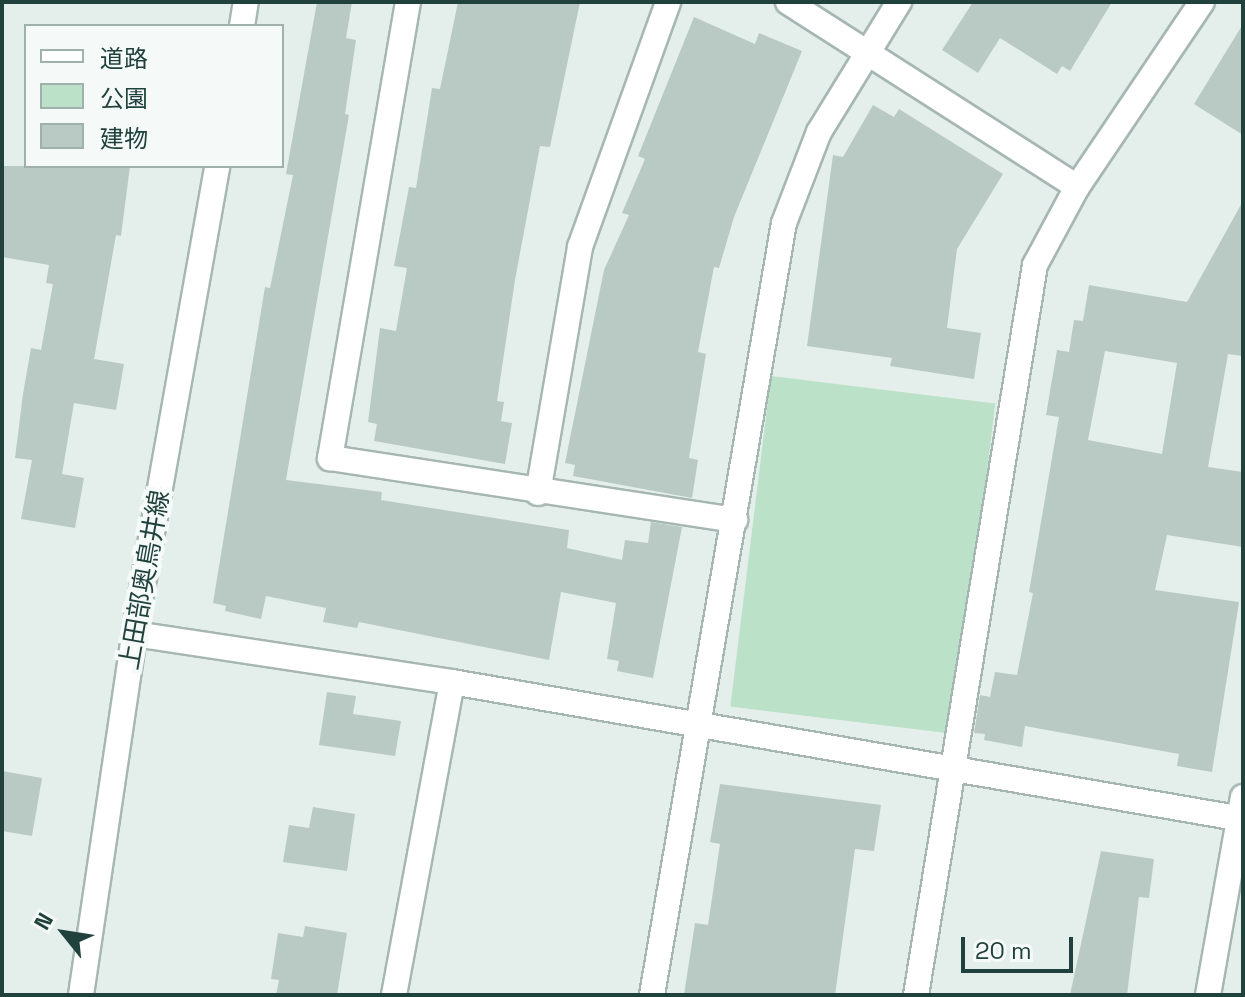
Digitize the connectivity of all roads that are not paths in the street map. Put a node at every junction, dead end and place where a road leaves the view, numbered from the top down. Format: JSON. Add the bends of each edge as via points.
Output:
{"nodes":[{"id":1,"x":246,"y":2,"type":"edge"},
{"id":2,"x":408,"y":2,"type":"edge"},
{"id":3,"x":668,"y":2,"type":"edge"},
{"id":4,"x":788,"y":2,"type":"edge"},
{"id":5,"x":899,"y":2,"type":"edge"},
{"id":6,"x":1202,"y":2,"type":"edge"},
{"id":7,"x":242,"y":24,"type":"edge"},
{"id":8,"x":868,"y":51,"type":"junction"},
{"id":9,"x":217,"y":168,"type":"edge"},
{"id":10,"x":1077,"y":187,"type":"junction"},
{"id":11,"x":538,"y":493,"type":"junction"},
{"id":12,"x":735,"y":520,"type":"junction"},
{"id":13,"x":134,"y":634,"type":"junction"},
{"id":14,"x":452,"y":682,"type":"junction"},
{"id":15,"x":700,"y":724,"type":"junction"},
{"id":16,"x":953,"y":772,"type":"junction"},
{"id":17,"x":1242,"y":811,"type":"edge"},
{"id":18,"x":81,"y":995,"type":"edge"},
{"id":19,"x":394,"y":995,"type":"edge"},
{"id":20,"x":652,"y":995,"type":"edge"},
{"id":21,"x":916,"y":995,"type":"edge"},
{"id":22,"x":1208,"y":995,"type":"edge"}],
"edges":[{"from":1,"to":7,"type":"street"},
{"from":2,"to":11,"type":"street","via":[[330,458]]},
{"from":3,"to":11,"type":"street","via":[[580,247]]},
{"from":4,"to":8,"type":"street"},
{"from":5,"to":8,"type":"street"},
{"from":6,"to":10,"type":"street"},
{"from":8,"to":10,"type":"street"},
{"from":8,"to":12,"type":"street","via":[[819,132],[784,223]]},
{"from":9,"to":13,"type":"street","name":"上田部奥鳥井線"},
{"from":10,"to":16,"type":"street","via":[[1035,265]]},
{"from":11,"to":12,"type":"street"},
{"from":12,"to":15,"type":"street"},
{"from":13,"to":14,"type":"street"},
{"from":13,"to":18,"type":"street","name":"上田部奥鳥井線"},
{"from":14,"to":15,"type":"street"},
{"from":14,"to":19,"type":"street"},
{"from":15,"to":16,"type":"street"},
{"from":15,"to":20,"type":"street"},
{"from":16,"to":17,"type":"street"},
{"from":16,"to":21,"type":"street"},
{"from":17,"to":22,"type":"street"}]}
